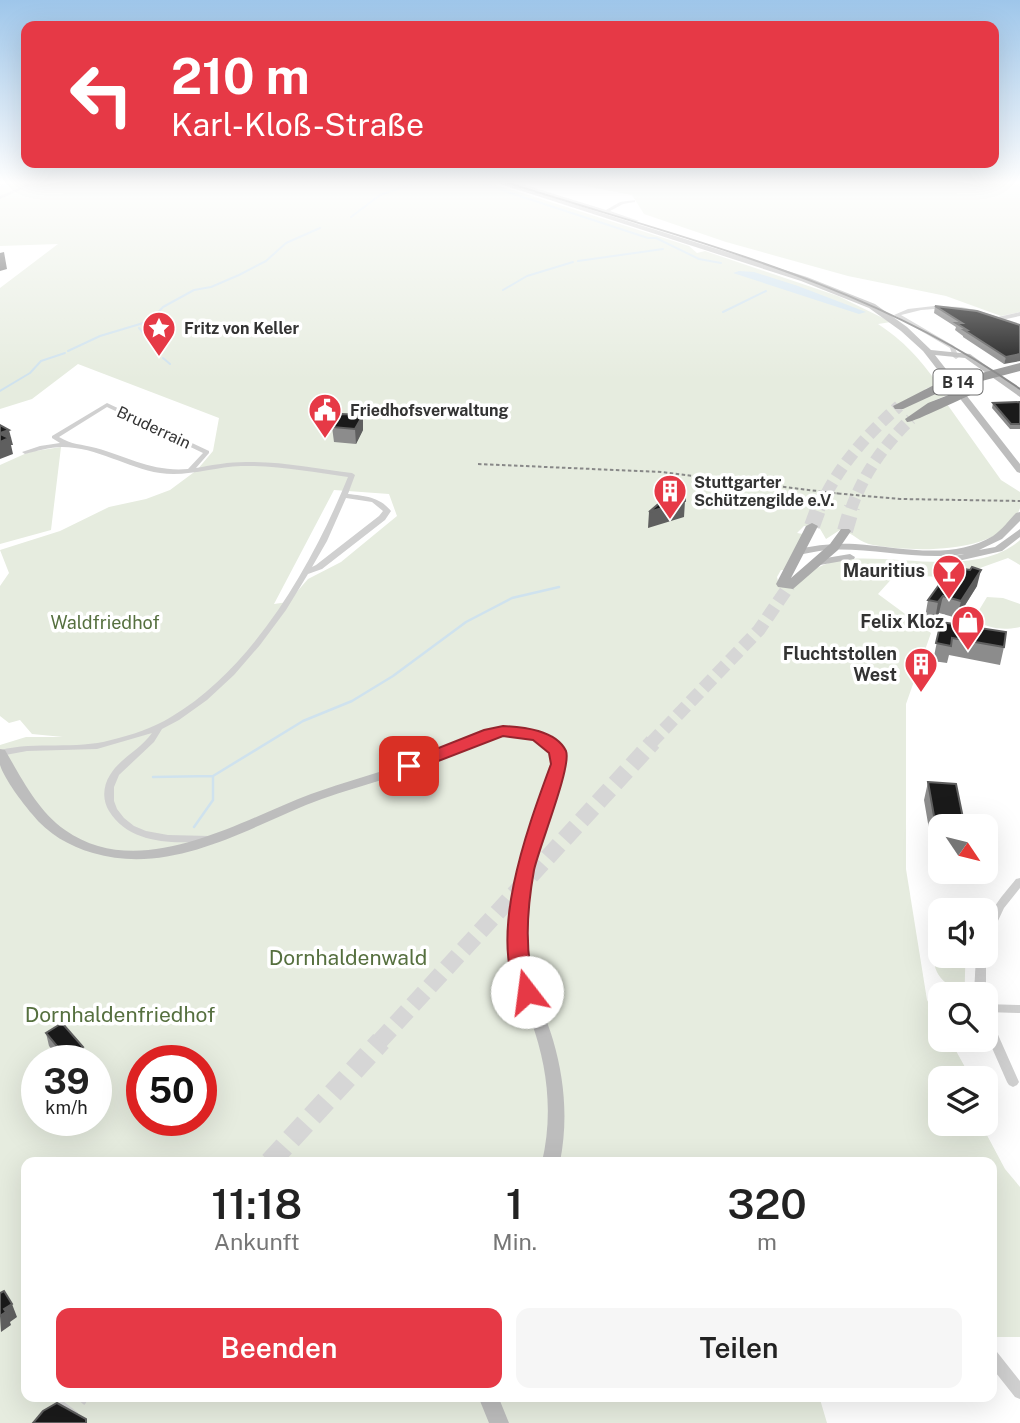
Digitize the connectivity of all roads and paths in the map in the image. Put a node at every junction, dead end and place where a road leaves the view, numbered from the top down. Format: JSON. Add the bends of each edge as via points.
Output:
{"nodes":[{"id":1,"x":703,"y":247,"type":"edge"},
{"id":2,"x":705,"y":247,"type":"edge"},
{"id":3,"x":1020,"y":314,"type":"edge"},
{"id":4,"x":891,"y":319,"type":"junction"},
{"id":5,"x":998,"y":319,"type":"junction"},
{"id":6,"x":1009,"y":324,"type":"edge"},
{"id":7,"x":930,"y":355,"type":"junction"},
{"id":8,"x":955,"y":355,"type":"junction"},
{"id":9,"x":1020,"y":368,"type":"edge"},
{"id":10,"x":1020,"y":376,"type":"edge"},
{"id":11,"x":1020,"y":394,"type":"edge"},
{"id":12,"x":899,"y":406,"type":"tunnel mouth"},
{"id":13,"x":911,"y":419,"type":"tunnel mouth"},
{"id":14,"x":66,"y":444,"type":"junction"},
{"id":15,"x":25,"y":452,"type":"dead end"},
{"id":16,"x":191,"y":469,"type":"junction"},
{"id":17,"x":1019,"y":472,"type":"edge"},
{"id":18,"x":345,"y":496,"type":"junction"},
{"id":19,"x":1020,"y":515,"type":"edge"},
{"id":20,"x":811,"y":527,"type":"joint"},
{"id":21,"x":844,"y":532,"type":"joint"},
{"id":22,"x":1020,"y":532,"type":"edge"},
{"id":23,"x":829,"y":548,"type":"junction"},
{"id":24,"x":866,"y":549,"type":"junction"},
{"id":25,"x":799,"y":552,"type":"junction"},
{"id":26,"x":850,"y":556,"type":"junction"},
{"id":27,"x":814,"y":563,"type":"junction"},
{"id":28,"x":304,"y":573,"type":"junction"},
{"id":29,"x":159,"y":726,"type":"junction"},
{"id":30,"x":0,"y":753,"type":"edge"},
{"id":31,"x":220,"y":837,"type":"junction"},
{"id":32,"x":1020,"y":881,"type":"edge"},
{"id":33,"x":998,"y":910,"type":"edge"},
{"id":34,"x":998,"y":1008,"type":"edge"},
{"id":35,"x":1020,"y":1009,"type":"edge"},
{"id":36,"x":998,"y":1048,"type":"edge"},
{"id":37,"x":1013,"y":1082,"type":"dead end"},
{"id":38,"x":552,"y":1157,"type":"edge"},
{"id":39,"x":997,"y":1363,"type":"edge"},
{"id":40,"x":1020,"y":1392,"type":"edge"},
{"id":41,"x":490,"y":1402,"type":"edge"},
{"id":42,"x":499,"y":1423,"type":"edge"}],
"edges":[{"from":1,"to":4,"type":"main road","via":[[814,284]]},
{"from":2,"to":4,"type":"main road","via":[[822,285]]},
{"from":3,"to":5,"type":"street"},
{"from":4,"to":7,"type":"main road"},
{"from":5,"to":6,"type":"street"},
{"from":5,"to":8,"type":"street","via":[[965,309],[898,314],[952,347]]},
{"from":7,"to":8,"type":"main road"},
{"from":7,"to":17,"type":"main road"},
{"from":8,"to":11,"type":"main road","via":[[981,365]]},
{"from":9,"to":12,"type":"highway","number":"B 14","via":[[936,389]]},
{"from":10,"to":13,"type":"highway","number":"B 14","via":[[956,395]]},
{"from":14,"to":15,"type":"street","name":"Bruderrain"},
{"from":14,"to":16,"type":"street","name":"Bruderrain","via":[[140,467],[176,472]]},
{"from":14,"to":16,"type":"street","name":"Bruderrain","via":[[54,437],[107,405],[207,452]]},
{"from":16,"to":18,"type":"street","via":[[258,464],[352,475]]},
{"from":18,"to":28,"type":"street"},
{"from":18,"to":28,"type":"street","via":[[373,500],[387,511],[319,567]]},
{"from":19,"to":24,"type":"main road","via":[[1001,535],[962,550],[927,554]]},
{"from":20,"to":23,"type":"main road"},
{"from":20,"to":25,"type":"main road"},
{"from":21,"to":23,"type":"main road"},
{"from":21,"to":24,"type":"main road","via":[[852,544]]},
{"from":22,"to":26,"type":"main road","via":[[998,549],[974,556],[913,560]]},
{"from":23,"to":24,"type":"main road"},
{"from":23,"to":25,"type":"main road"},
{"from":23,"to":26,"type":"main road"},
{"from":23,"to":27,"type":"main road"},
{"from":25,"to":27,"type":"main road","via":[[785,585]]},
{"from":26,"to":27,"type":"main road"},
{"from":28,"to":29,"type":"street","via":[[248,655],[186,712]]},
{"from":29,"to":30,"type":"street","via":[[88,748],[23,746]]},
{"from":29,"to":31,"type":"street","via":[[114,776],[108,790],[113,810],[130,828],[156,837]]},
{"from":30,"to":31,"type":"main road","via":[[44,820],[79,844],[146,854]]},
{"from":31,"to":38,"type":"main road","via":[[489,734],[524,732],[551,744],[559,764],[525,871],[517,944],[522,978],[546,1044],[553,1079],[556,1123]]},
{"from":32,"to":33,"type":"street"},
{"from":34,"to":35,"type":"street"},
{"from":36,"to":37,"type":"street"},
{"from":39,"to":40,"type":"street"},
{"from":41,"to":42,"type":"main road"}]}
